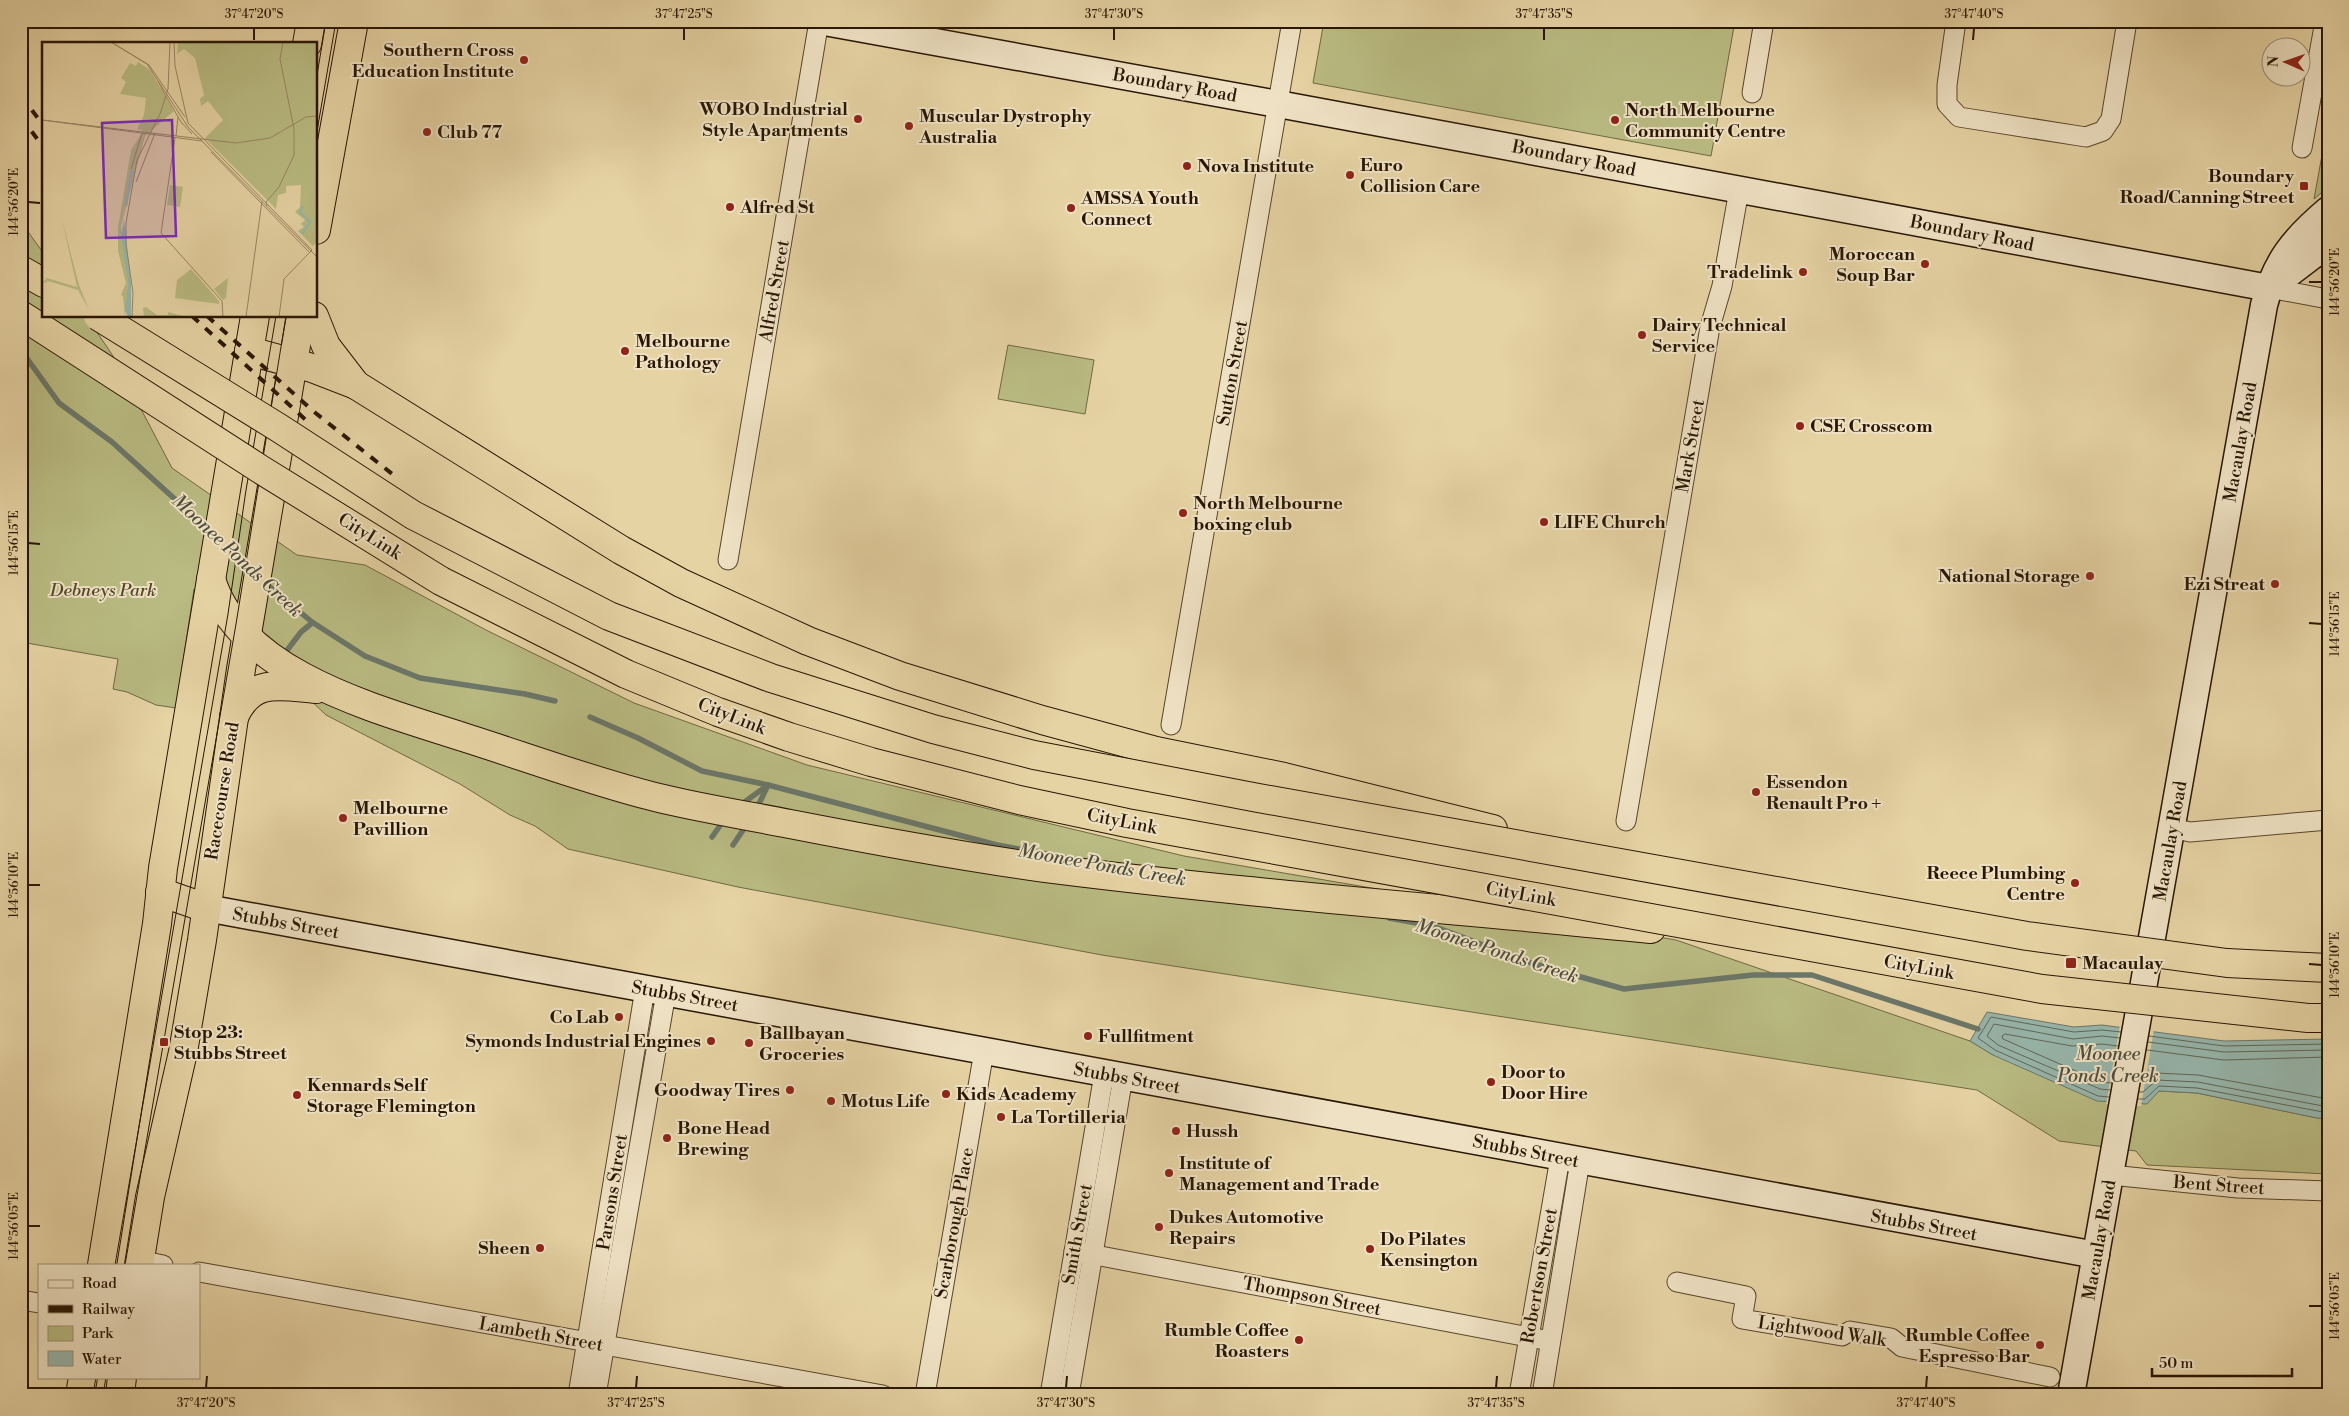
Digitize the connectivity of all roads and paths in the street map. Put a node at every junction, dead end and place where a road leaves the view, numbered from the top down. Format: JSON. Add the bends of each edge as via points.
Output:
{"nodes":[{"id":1,"x":311,"y":21,"type":"edge"},
{"id":2,"x":354,"y":21,"type":"edge"},
{"id":3,"x":1292,"y":21,"type":"edge"},
{"id":4,"x":1764,"y":21,"type":"edge"},
{"id":5,"x":1956,"y":21,"type":"edge"},
{"id":6,"x":2127,"y":21,"type":"edge"},
{"id":7,"x":2325,"y":21,"type":"edge"},
{"id":8,"x":827,"y":22,"type":"edge"},
{"id":9,"x":307,"y":42,"type":"edge"},
{"id":10,"x":1752,"y":93,"type":"dead end"},
{"id":11,"x":1278,"y":104,"type":"junction"},
{"id":12,"x":2302,"y":148,"type":"dead end"},
{"id":13,"x":1739,"y":190,"type":"junction"},
{"id":14,"x":2328,"y":210,"type":"edge"},
{"id":15,"x":318,"y":219,"type":"edge"},
{"id":16,"x":2328,"y":244,"type":"edge"},
{"id":17,"x":21,"y":270,"type":"edge"},
{"id":18,"x":42,"y":282,"type":"edge"},
{"id":19,"x":2269,"y":288,"type":"junction"},
{"id":20,"x":2328,"y":299,"type":"edge"},
{"id":21,"x":21,"y":315,"type":"edge"},
{"id":22,"x":101,"y":318,"type":"edge"},
{"id":23,"x":255,"y":318,"type":"edge"},
{"id":24,"x":300,"y":318,"type":"edge"},
{"id":25,"x":315,"y":318,"type":"edge"},
{"id":26,"x":249,"y":352,"type":"junction"},
{"id":27,"x":293,"y":363,"type":"junction"},
{"id":28,"x":362,"y":390,"type":"junction"},
{"id":29,"x":728,"y":560,"type":"dead end"},
{"id":30,"x":211,"y":579,"type":"junction"},
{"id":31,"x":247,"y":629,"type":"junction"},
{"id":32,"x":288,"y":679,"type":"junction"},
{"id":33,"x":233,"y":719,"type":"junction"},
{"id":34,"x":1171,"y":725,"type":"dead end"},
{"id":35,"x":2328,"y":820,"type":"edge"},
{"id":36,"x":1626,"y":821,"type":"dead end"},
{"id":37,"x":2172,"y":828,"type":"junction"},
{"id":38,"x":1638,"y":864,"type":"junction"},
{"id":39,"x":160,"y":892,"type":"junction"},
{"id":40,"x":206,"y":908,"type":"junction"},
{"id":41,"x":1782,"y":942,"type":"junction"},
{"id":42,"x":2328,"y":968,"type":"edge"},
{"id":43,"x":656,"y":991,"type":"junction"},
{"id":44,"x":2328,"y":1018,"type":"edge"},
{"id":45,"x":984,"y":1051,"type":"junction"},
{"id":46,"x":1114,"y":1075,"type":"junction"},
{"id":47,"x":1570,"y":1159,"type":"junction"},
{"id":48,"x":2111,"y":1175,"type":"junction"},
{"id":49,"x":2328,"y":1191,"type":"edge"},
{"id":50,"x":1083,"y":1253,"type":"junction"},
{"id":51,"x":2096,"y":1255,"type":"junction"},
{"id":52,"x":103,"y":1259,"type":"edge"},
{"id":53,"x":147,"y":1263,"type":"edge"},
{"id":54,"x":200,"y":1272,"type":"edge"},
{"id":55,"x":1677,"y":1282,"type":"dead end"},
{"id":56,"x":21,"y":1300,"type":"edge"},
{"id":57,"x":38,"y":1303,"type":"edge"},
{"id":58,"x":1528,"y":1337,"type":"junction"},
{"id":59,"x":1550,"y":1341,"type":"junction"},
{"id":60,"x":596,"y":1343,"type":"junction"},
{"id":61,"x":2050,"y":1377,"type":"dead end"},
{"id":62,"x":83,"y":1378,"type":"edge"},
{"id":63,"x":122,"y":1378,"type":"edge"},
{"id":64,"x":80,"y":1395,"type":"edge"},
{"id":65,"x":120,"y":1395,"type":"edge"},
{"id":66,"x":578,"y":1395,"type":"edge"},
{"id":67,"x":596,"y":1395,"type":"edge"},
{"id":68,"x":883,"y":1395,"type":"edge"},
{"id":69,"x":925,"y":1395,"type":"edge"},
{"id":70,"x":1050,"y":1395,"type":"edge"},
{"id":71,"x":1069,"y":1395,"type":"edge"},
{"id":72,"x":1519,"y":1395,"type":"edge"},
{"id":73,"x":1542,"y":1395,"type":"edge"},
{"id":74,"x":2071,"y":1395,"type":"edge"}],
"edges":[{"from":1,"to":9,"type":"highway"},
{"from":2,"to":15,"type":"highway"},
{"from":3,"to":11,"type":"street","name":"Sutton Street"},
{"from":4,"to":10,"type":"street"},
{"from":5,"to":6,"type":"street","via":[[1947,104],[1959,117],[2086,137],[2103,132],[2112,119]]},
{"from":7,"to":12,"type":"street"},
{"from":8,"to":11,"type":"street","name":"Boundary Road"},
{"from":8,"to":29,"type":"street","name":"Alfred Street"},
{"from":11,"to":13,"type":"street","name":"Boundary Road"},
{"from":11,"to":34,"type":"street","name":"Sutton Street"},
{"from":13,"to":19,"type":"street","name":"Boundary Road"},
{"from":13,"to":36,"type":"street","name":"Mark Street","via":[[1722,286],[1710,327]]},
{"from":14,"to":19,"type":"street","name":"Macaulay Road","via":[[2289,247]]},
{"from":16,"to":19,"type":"street"},
{"from":17,"to":18,"type":"highway"},
{"from":19,"to":20,"type":"street","name":"Boundary Road"},
{"from":19,"to":37,"type":"street","name":"Macaulay Road"},
{"from":21,"to":41,"type":"highway","name":"CityLink","bridge":true,"via":[[441,581],[626,674],[780,734],[871,762],[1019,800],[1127,823]]},
{"from":22,"to":38,"type":"highway","bridge":true,"via":[[412,515],[609,616],[771,678],[933,729],[1034,755],[1262,799]]},
{"from":23,"to":26,"type":"highway"},
{"from":24,"to":27,"type":"highway","name":"Racecourse Road"},
{"from":25,"to":28,"type":"highway","via":[[326,346]]},
{"from":26,"to":27,"type":"highway"},
{"from":26,"to":30,"type":"highway"},
{"from":27,"to":28,"type":"highway"},
{"from":27,"to":31,"type":"highway","name":"Racecourse Road"},
{"from":28,"to":38,"type":"highway","bridge":true,"via":[[621,550],[681,582],[808,641],[900,676],[1156,751],[1284,777]]},
{"from":30,"to":31,"type":"highway","via":[[224,608]]},
{"from":30,"to":39,"type":"highway"},
{"from":31,"to":32,"type":"highway"},
{"from":31,"to":33,"type":"highway","name":"Racecourse Road"},
{"from":32,"to":33,"type":"highway","via":[[252,692],[240,704]]},
{"from":32,"to":41,"type":"highway","bridge":true,"via":[[655,797],[900,845],[1051,868],[1287,894]]},
{"from":33,"to":40,"type":"highway","name":"Racecourse Road"},
{"from":35,"to":37,"type":"street","via":[[2190,832]]},
{"from":37,"to":48,"type":"street","name":"Macaulay Road"},
{"from":38,"to":42,"type":"highway","bridge":true,"via":[[2027,936],[2227,963]]},
{"from":39,"to":40,"type":"highway","name":"Stubbs Street"},
{"from":39,"to":52,"type":"highway"},
{"from":40,"to":43,"type":"street","name":"Stubbs Street"},
{"from":40,"to":53,"type":"highway","name":"Racecourse Road","via":[[183,1052],[150,1197]]},
{"from":41,"to":44,"type":"highway","name":"CityLink","bridge":true,"via":[[2042,989]]},
{"from":43,"to":45,"type":"street","name":"Stubbs Street"},
{"from":43,"to":60,"type":"street","name":"Parsons Street"},
{"from":45,"to":46,"type":"street","name":"Stubbs Street"},
{"from":45,"to":69,"type":"street","name":"Scarborough Place"},
{"from":46,"to":47,"type":"street","name":"Stubbs Street"},
{"from":46,"to":50,"type":"street","name":"Smith Street"},
{"from":47,"to":51,"type":"street","name":"Stubbs Street"},
{"from":47,"to":58,"type":"street","name":"Robertson Street"},
{"from":47,"to":59,"type":"street","name":"Robertson Street"},
{"from":48,"to":49,"type":"street","name":"Bent Street","via":[[2238,1188]]},
{"from":48,"to":51,"type":"street","name":"Macaulay Road"},
{"from":50,"to":58,"type":"street","name":"Thompson Street"},
{"from":50,"to":70,"type":"street","name":"Smith Street"},
{"from":50,"to":71,"type":"street","name":"Smith Street"},
{"from":51,"to":74,"type":"street","name":"Macaulay Road"},
{"from":52,"to":53,"type":"highway"},
{"from":54,"to":60,"type":"street","name":"Lambeth Street"},
{"from":55,"to":61,"type":"street","name":"Lightwood Walk","via":[[1746,1296],[1742,1319],[1842,1336],[1850,1331],[1891,1338],[1902,1348]]},
{"from":56,"to":57,"type":"street"},
{"from":58,"to":59,"type":"street","name":"Thompson Street"},
{"from":58,"to":72,"type":"street","name":"Robertson Street"},
{"from":59,"to":73,"type":"street","name":"Robertson Street"},
{"from":60,"to":66,"type":"street","name":"Parsons Street"},
{"from":60,"to":67,"type":"street","name":"Parsons Street"},
{"from":60,"to":68,"type":"street","name":"Lambeth Street"},
{"from":62,"to":64,"type":"highway"},
{"from":63,"to":65,"type":"highway"}]}
